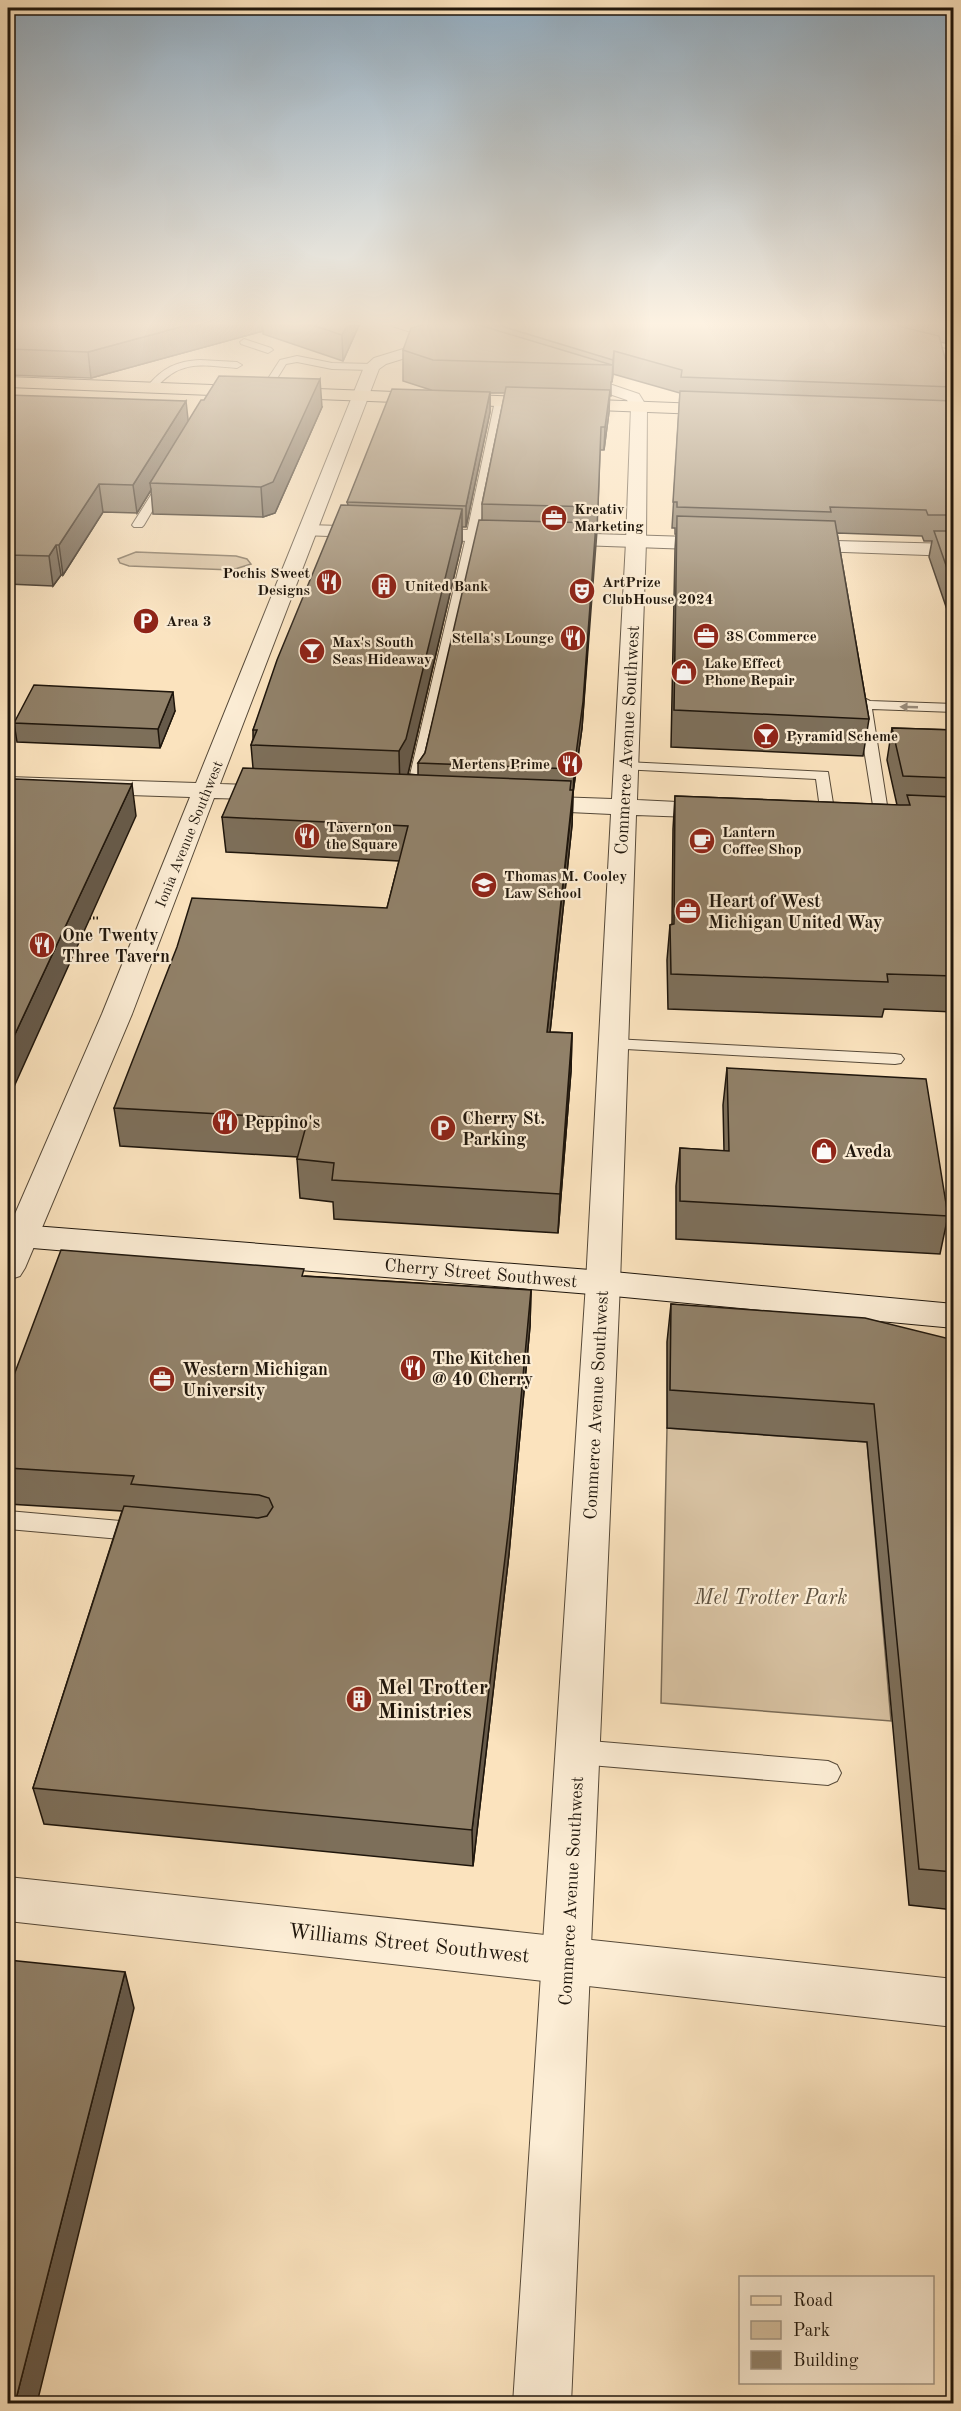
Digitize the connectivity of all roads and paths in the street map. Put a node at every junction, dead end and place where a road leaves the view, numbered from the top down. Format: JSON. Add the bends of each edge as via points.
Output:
{"nodes":[{"id":1,"x":346,"y":436,"type":"edge"},
{"id":2,"x":493,"y":436,"type":"edge"},
{"id":3,"x":638,"y":436,"type":"edge"},
{"id":4,"x":172,"y":468,"type":"edge"},
{"id":5,"x":138,"y":525,"type":"dead end"},
{"id":6,"x":308,"y":531,"type":"junction"},
{"id":7,"x":472,"y":537,"type":"junction"},
{"id":8,"x":636,"y":542,"type":"junction"},
{"id":9,"x":735,"y":545,"type":"edge"},
{"id":10,"x":782,"y":546,"type":"edge"},
{"id":11,"x":954,"y":550,"type":"edge"},
{"id":12,"x":861,"y":683,"type":"edge"},
{"id":13,"x":864,"y":705,"type":"junction"},
{"id":14,"x":954,"y":708,"type":"edge"},
{"id":15,"x":626,"y":766,"type":"junction"},
{"id":16,"x":8,"y":784,"type":"edge"},
{"id":17,"x":206,"y":790,"type":"junction"},
{"id":18,"x":299,"y":794,"type":"edge"},
{"id":19,"x":404,"y":798,"type":"edge"},
{"id":20,"x":506,"y":802,"type":"edge"},
{"id":21,"x":624,"y":807,"type":"junction"},
{"id":22,"x":735,"y":812,"type":"edge"},
{"id":23,"x":76,"y":917,"type":"edge"},
{"id":24,"x":99,"y":918,"type":"dead end"},
{"id":25,"x":614,"y":1044,"type":"junction"},
{"id":26,"x":895,"y":1059,"type":"dead end"},
{"id":27,"x":14,"y":1235,"type":"edge"},
{"id":28,"x":8,"y":1268,"type":"edge"},
{"id":29,"x":603,"y":1282,"type":"junction"},
{"id":30,"x":954,"y":1316,"type":"edge"},
{"id":31,"x":8,"y":1520,"type":"edge"},
{"id":32,"x":170,"y":1535,"type":"edge"},
{"id":33,"x":578,"y":1752,"type":"junction"},
{"id":34,"x":828,"y":1773,"type":"dead end"},
{"id":35,"x":8,"y":1899,"type":"edge"},
{"id":36,"x":568,"y":1961,"type":"junction"},
{"id":37,"x":954,"y":2003,"type":"edge"},
{"id":38,"x":542,"y":2403,"type":"edge"}],
"edges":[{"from":1,"to":6,"type":"street","name":"Ionia Avenue Southwest"},
{"from":2,"to":7,"type":"lane"},
{"from":3,"to":8,"type":"street","name":"Commerce Avenue Southwest"},
{"from":4,"to":5,"type":"lane"},
{"from":6,"to":7,"type":"street"},
{"from":6,"to":17,"type":"street","name":"Ionia Avenue Southwest"},
{"from":7,"to":8,"type":"street"},
{"from":7,"to":19,"type":"lane","via":[[417,778]]},
{"from":8,"to":9,"type":"street"},
{"from":8,"to":15,"type":"street","name":"Commerce Avenue Southwest"},
{"from":10,"to":11,"type":"street","via":[[840,554]]},
{"from":12,"to":13,"type":"lane"},
{"from":14,"to":13,"type":"lane","one_way":true},
{"from":13,"to":15,"type":"lane","via":[[855,817],[823,775]]},
{"from":15,"to":21,"type":"street","name":"Commerce Avenue Southwest"},
{"from":16,"to":17,"type":"street"},
{"from":17,"to":18,"type":"street"},
{"from":17,"to":27,"type":"street","name":"Ionia Avenue Southwest","via":[[117,1014]]},
{"from":20,"to":21,"type":"street"},
{"from":21,"to":22,"type":"street"},
{"from":21,"to":25,"type":"street","name":"Commerce Avenue Southwest"},
{"from":23,"to":24,"type":"path"},
{"from":25,"to":26,"type":"lane"},
{"from":25,"to":29,"type":"street","name":"Commerce Avenue Southwest"},
{"from":27,"to":28,"type":"street","name":"Ionia Avenue Southwest"},
{"from":27,"to":29,"type":"street","name":"Cherry Street Southwest"},
{"from":29,"to":30,"type":"street","name":"Cherry Street Southwest"},
{"from":29,"to":33,"type":"street","name":"Commerce Avenue Southwest"},
{"from":31,"to":32,"type":"lane"},
{"from":33,"to":34,"type":"lane"},
{"from":33,"to":36,"type":"street","name":"Commerce Avenue Southwest"},
{"from":35,"to":36,"type":"street","name":"Williams Street Southwest"},
{"from":36,"to":37,"type":"street","name":"Williams Street Southwest"},
{"from":36,"to":38,"type":"street","name":"Commerce Avenue Southwest"}]}
